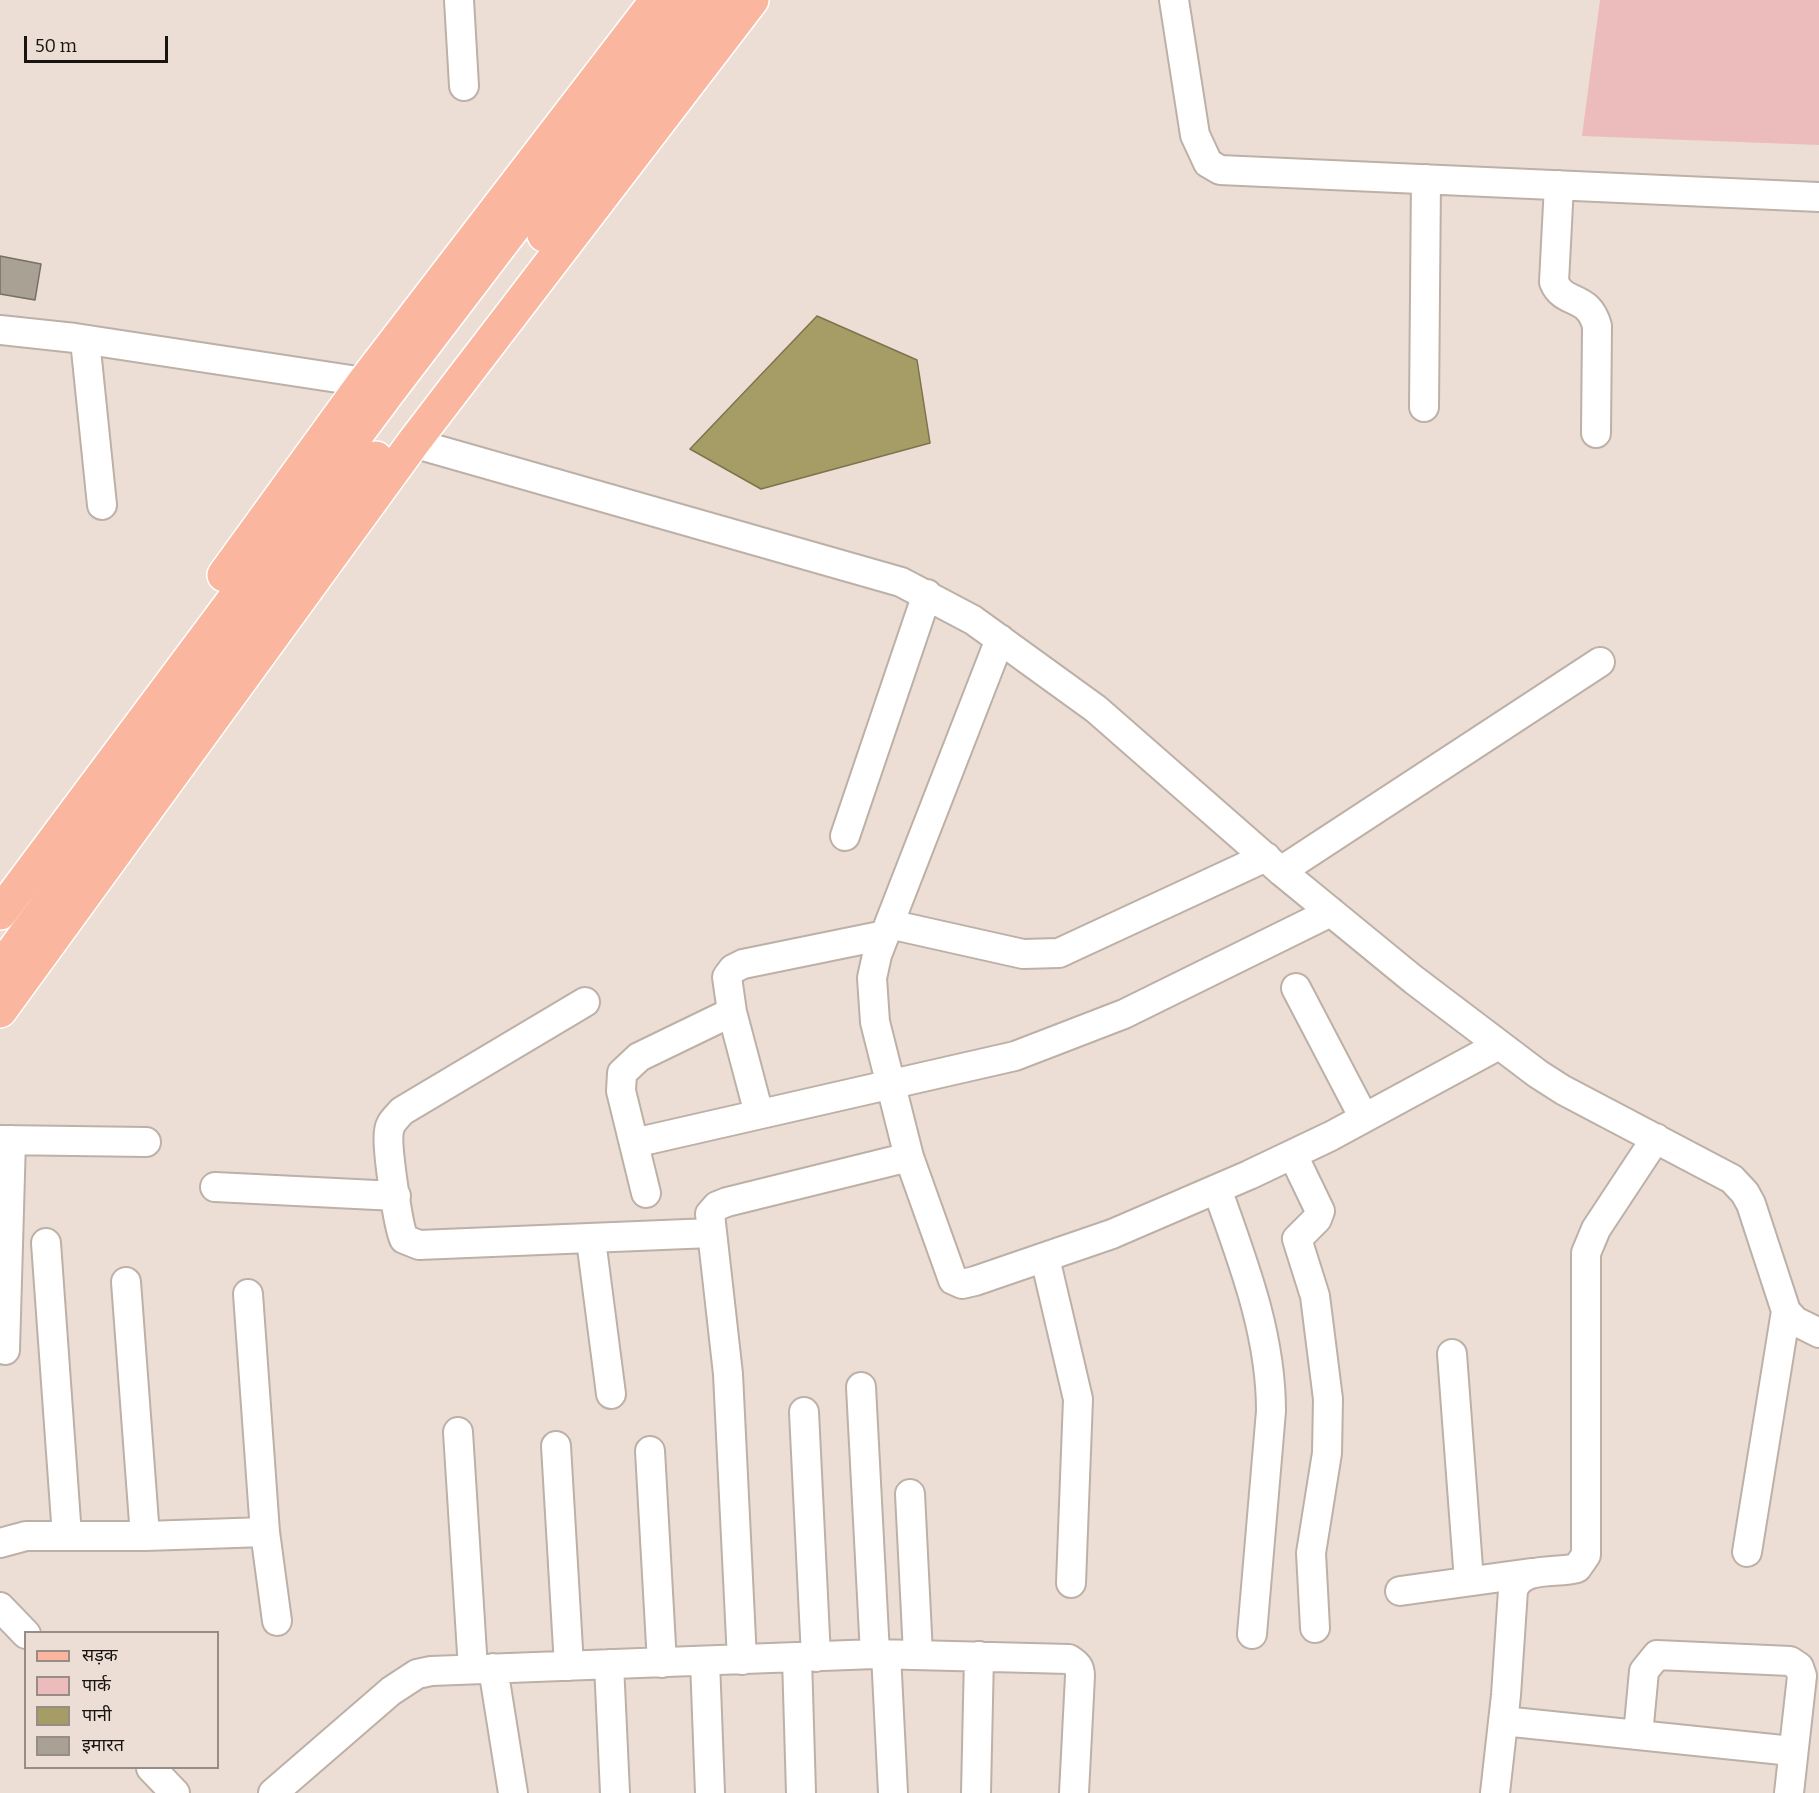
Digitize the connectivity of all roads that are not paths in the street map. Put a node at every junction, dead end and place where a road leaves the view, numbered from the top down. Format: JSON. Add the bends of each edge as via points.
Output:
{"nodes":[{"id":1,"x":459,"y":0,"type":"edge"},
{"id":2,"x":657,"y":0,"type":"edge"},
{"id":3,"x":687,"y":0,"type":"edge"},
{"id":4,"x":722,"y":0,"type":"edge"},
{"id":5,"x":752,"y":0,"type":"edge"},
{"id":6,"x":1174,"y":0,"type":"edge"},
{"id":7,"x":464,"y":86,"type":"dead end"},
{"id":8,"x":1426,"y":179,"type":"junction"},
{"id":9,"x":1559,"y":185,"type":"junction"},
{"id":10,"x":1819,"y":197,"type":"edge"},
{"id":11,"x":0,"y":330,"type":"edge"},
{"id":12,"x":85,"y":340,"type":"junction"},
{"id":13,"x":364,"y":382,"type":"junction"},
{"id":14,"x":1424,"y":407,"type":"dead end"},
{"id":15,"x":1596,"y":433,"type":"dead end"},
{"id":16,"x":413,"y":443,"type":"junction"},
{"id":17,"x":102,"y":505,"type":"dead end"},
{"id":18,"x":927,"y":594,"type":"junction"},
{"id":19,"x":1000,"y":639,"type":"junction"},
{"id":20,"x":1600,"y":662,"type":"dead end"},
{"id":21,"x":844,"y":836,"type":"dead end"},
{"id":22,"x":1273,"y":864,"type":"junction"},
{"id":23,"x":0,"y":878,"type":"edge"},
{"id":24,"x":1331,"y":912,"type":"junction"},
{"id":25,"x":0,"y":913,"type":"edge"},
{"id":26,"x":887,"y":929,"type":"junction"},
{"id":27,"x":8,"y":958,"type":"edge"},
{"id":28,"x":1296,"y":988,"type":"dead end"},
{"id":29,"x":585,"y":1002,"type":"dead end"},
{"id":30,"x":0,"y":1011,"type":"edge"},
{"id":31,"x":732,"y":1012,"type":"junction"},
{"id":32,"x":1499,"y":1045,"type":"junction"},
{"id":33,"x":891,"y":1087,"type":"junction"},
{"id":34,"x":759,"y":1114,"type":"junction"},
{"id":35,"x":1364,"y":1118,"type":"junction"},
{"id":36,"x":1656,"y":1138,"type":"junction"},
{"id":37,"x":6,"y":1140,"type":"edge"},
{"id":38,"x":146,"y":1142,"type":"dead end"},
{"id":39,"x":634,"y":1143,"type":"junction"},
{"id":40,"x":1293,"y":1155,"type":"junction"},
{"id":41,"x":909,"y":1157,"type":"junction"},
{"id":42,"x":214,"y":1187,"type":"dead end"},
{"id":43,"x":1217,"y":1189,"type":"junction"},
{"id":44,"x":646,"y":1193,"type":"dead end"},
{"id":45,"x":396,"y":1196,"type":"junction"},
{"id":46,"x":711,"y":1233,"type":"junction"},
{"id":47,"x":591,"y":1240,"type":"junction"},
{"id":48,"x":46,"y":1243,"type":"dead end"},
{"id":49,"x":1045,"y":1258,"type":"junction"},
{"id":50,"x":126,"y":1282,"type":"dead end"},
{"id":51,"x":248,"y":1294,"type":"dead end"},
{"id":52,"x":1786,"y":1311,"type":"junction"},
{"id":53,"x":1819,"y":1332,"type":"edge"},
{"id":54,"x":4,"y":1350,"type":"dead end"},
{"id":55,"x":1452,"y":1354,"type":"dead end"},
{"id":56,"x":861,"y":1387,"type":"dead end"},
{"id":57,"x":611,"y":1395,"type":"dead end"},
{"id":58,"x":804,"y":1412,"type":"dead end"},
{"id":59,"x":458,"y":1432,"type":"dead end"},
{"id":60,"x":556,"y":1446,"type":"dead end"},
{"id":61,"x":650,"y":1451,"type":"dead end"},
{"id":62,"x":910,"y":1494,"type":"dead end"},
{"id":63,"x":265,"y":1532,"type":"junction"},
{"id":64,"x":67,"y":1536,"type":"junction"},
{"id":65,"x":145,"y":1536,"type":"junction"},
{"id":66,"x":0,"y":1543,"type":"edge"},
{"id":67,"x":1747,"y":1552,"type":"dead end"},
{"id":68,"x":1531,"y":1573,"type":"junction"},
{"id":69,"x":1469,"y":1581,"type":"junction"},
{"id":70,"x":1071,"y":1583,"type":"dead end"},
{"id":71,"x":1400,"y":1591,"type":"dead end"},
{"id":72,"x":0,"y":1606,"type":"edge"},
{"id":73,"x":277,"y":1622,"type":"dead end"},
{"id":74,"x":1315,"y":1628,"type":"dead end"},
{"id":75,"x":24,"y":1632,"type":"edge"},
{"id":76,"x":1252,"y":1634,"type":"dead end"},
{"id":77,"x":880,"y":1654,"type":"junction"},
{"id":78,"x":918,"y":1654,"type":"junction"},
{"id":79,"x":980,"y":1656,"type":"junction"},
{"id":80,"x":807,"y":1658,"type":"junction"},
{"id":81,"x":742,"y":1660,"type":"junction"},
{"id":82,"x":705,"y":1661,"type":"junction"},
{"id":83,"x":662,"y":1663,"type":"junction"},
{"id":84,"x":609,"y":1664,"type":"junction"},
{"id":85,"x":569,"y":1666,"type":"junction"},
{"id":86,"x":483,"y":1669,"type":"junction"},
{"id":87,"x":1503,"y":1721,"type":"junction"},
{"id":88,"x":1638,"y":1735,"type":"junction"},
{"id":89,"x":1792,"y":1751,"type":"junction"},
{"id":90,"x":153,"y":1769,"type":"edge"},
{"id":91,"x":175,"y":1793,"type":"edge"},
{"id":92,"x":273,"y":1793,"type":"edge"},
{"id":93,"x":513,"y":1793,"type":"edge"},
{"id":94,"x":615,"y":1793,"type":"edge"},
{"id":95,"x":710,"y":1793,"type":"edge"},
{"id":96,"x":801,"y":1793,"type":"edge"},
{"id":97,"x":894,"y":1793,"type":"edge"},
{"id":98,"x":976,"y":1793,"type":"edge"},
{"id":99,"x":1074,"y":1793,"type":"edge"},
{"id":100,"x":1495,"y":1793,"type":"edge"},
{"id":101,"x":1789,"y":1793,"type":"edge"}],
"edges":[{"from":1,"to":7,"type":"street"},
{"from":2,"to":13,"type":"main road"},
{"from":3,"to":25,"type":"main road"},
{"from":4,"to":27,"type":"main road","via":[[416,404]]},
{"from":5,"to":16,"type":"main road"},
{"from":6,"to":8,"type":"street","via":[[1195,135],[1208,163],[1220,170]]},
{"from":8,"to":9,"type":"street"},
{"from":8,"to":14,"type":"street"},
{"from":9,"to":10,"type":"street"},
{"from":9,"to":15,"type":"street","via":[[1554,282],[1557,290],[1594,314]]},
{"from":11,"to":12,"type":"street"},
{"from":12,"to":13,"type":"street"},
{"from":12,"to":17,"type":"street"},
{"from":13,"to":23,"type":"main road"},
{"from":16,"to":18,"type":"street","via":[[892,579]]},
{"from":16,"to":30,"type":"main road"},
{"from":18,"to":19,"type":"street"},
{"from":18,"to":21,"type":"street"},
{"from":19,"to":22,"type":"street","via":[[1096,709]]},
{"from":19,"to":26,"type":"street"},
{"from":20,"to":22,"type":"street"},
{"from":22,"to":24,"type":"street"},
{"from":22,"to":26,"type":"street","via":[[1059,953],[1023,954]]},
{"from":24,"to":32,"type":"street"},
{"from":24,"to":33,"type":"street","via":[[1086,1031],[1015,1056]]},
{"from":26,"to":31,"type":"street","via":[[733,969],[727,977]]},
{"from":26,"to":33,"type":"street","via":[[872,978],[871,997]]},
{"from":28,"to":35,"type":"street"},
{"from":29,"to":45,"type":"street","via":[[393,1120],[388,1139]]},
{"from":31,"to":34,"type":"street"},
{"from":31,"to":39,"type":"street","via":[[639,1057],[621,1073],[621,1091]]},
{"from":32,"to":35,"type":"street"},
{"from":32,"to":36,"type":"street","via":[[1563,1090]]},
{"from":33,"to":34,"type":"street"},
{"from":33,"to":41,"type":"street"},
{"from":34,"to":39,"type":"street"},
{"from":35,"to":40,"type":"street"},
{"from":36,"to":52,"type":"street","via":[[1732,1179],[1745,1193]]},
{"from":36,"to":68,"type":"street","via":[[1596,1229],[1586,1253],[1586,1555],[1577,1568]]},
{"from":37,"to":38,"type":"street"},
{"from":37,"to":54,"type":"street"},
{"from":39,"to":44,"type":"street"},
{"from":40,"to":43,"type":"street"},
{"from":40,"to":74,"type":"street","via":[[1320,1211],[1297,1239],[1315,1296],[1328,1399],[1327,1453],[1311,1553]]},
{"from":41,"to":46,"type":"street","via":[[727,1202],[710,1214]]},
{"from":41,"to":49,"type":"street","via":[[952,1280],[969,1283]]},
{"from":42,"to":45,"type":"street"},
{"from":43,"to":49,"type":"street","via":[[1146,1221]]},
{"from":43,"to":76,"type":"street","via":[[1256,1301],[1271,1385]]},
{"from":45,"to":47,"type":"street","via":[[401,1232],[411,1244]]},
{"from":46,"to":47,"type":"street"},
{"from":46,"to":81,"type":"street","via":[[728,1374]]},
{"from":47,"to":57,"type":"street"},
{"from":48,"to":64,"type":"street"},
{"from":49,"to":70,"type":"street","via":[[1078,1399]]},
{"from":50,"to":65,"type":"street"},
{"from":51,"to":63,"type":"street"},
{"from":52,"to":53,"type":"street","via":[[1795,1321]]},
{"from":52,"to":67,"type":"street"},
{"from":55,"to":69,"type":"street"},
{"from":56,"to":77,"type":"street"},
{"from":58,"to":80,"type":"street"},
{"from":59,"to":86,"type":"street"},
{"from":60,"to":85,"type":"street"},
{"from":61,"to":83,"type":"street"},
{"from":62,"to":78,"type":"street"},
{"from":63,"to":65,"type":"street"},
{"from":63,"to":73,"type":"street"},
{"from":64,"to":65,"type":"street"},
{"from":64,"to":66,"type":"street","via":[[26,1536]]},
{"from":68,"to":69,"type":"street"},
{"from":68,"to":87,"type":"street","via":[[1515,1583],[1513,1590]]},
{"from":69,"to":71,"type":"street"},
{"from":72,"to":75,"type":"street"},
{"from":77,"to":78,"type":"street"},
{"from":77,"to":80,"type":"street"},
{"from":77,"to":97,"type":"street"},
{"from":78,"to":79,"type":"street"},
{"from":79,"to":98,"type":"street"},
{"from":79,"to":99,"type":"street","via":[[1069,1659],[1080,1669]]},
{"from":80,"to":81,"type":"street"},
{"from":80,"to":96,"type":"street"},
{"from":81,"to":82,"type":"street"},
{"from":82,"to":83,"type":"street"},
{"from":82,"to":95,"type":"street"},
{"from":83,"to":84,"type":"street"},
{"from":84,"to":85,"type":"street"},
{"from":84,"to":94,"type":"street"},
{"from":85,"to":86,"type":"street"},
{"from":86,"to":92,"type":"street","via":[[431,1671],[405,1681]]},
{"from":86,"to":93,"type":"street"},
{"from":87,"to":88,"type":"street"},
{"from":87,"to":100,"type":"street"},
{"from":88,"to":89,"type":"street"},
{"from":88,"to":89,"type":"street","via":[[1644,1671],[1658,1655],[1790,1661],[1802,1676]]},
{"from":89,"to":101,"type":"street"},
{"from":90,"to":91,"type":"street"}]}
